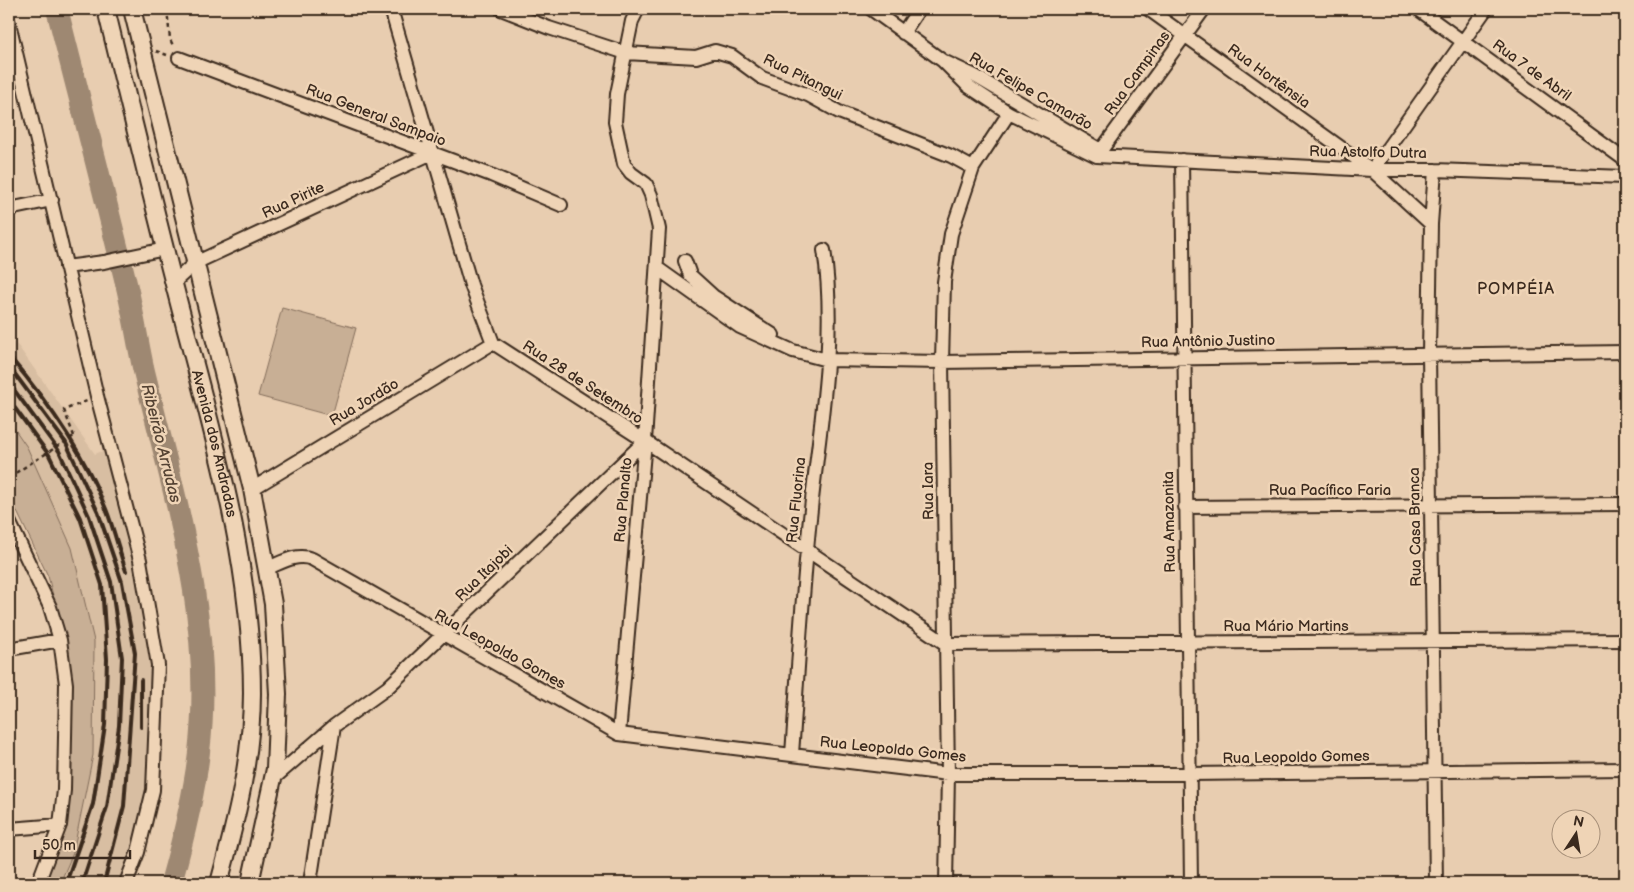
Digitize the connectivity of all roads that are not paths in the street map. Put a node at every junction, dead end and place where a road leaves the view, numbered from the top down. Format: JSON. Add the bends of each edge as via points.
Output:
{"nodes":[{"id":1,"x":106,"y":9,"type":"edge"},
{"id":2,"x":132,"y":9,"type":"edge"},
{"id":3,"x":391,"y":9,"type":"edge"},
{"id":4,"x":501,"y":9,"type":"edge"},
{"id":5,"x":638,"y":9,"type":"edge"},
{"id":6,"x":871,"y":9,"type":"edge"},
{"id":7,"x":920,"y":9,"type":"edge"},
{"id":8,"x":1148,"y":9,"type":"edge"},
{"id":9,"x":1204,"y":9,"type":"edge"},
{"id":10,"x":1418,"y":9,"type":"edge"},
{"id":11,"x":1486,"y":9,"type":"edge"},
{"id":12,"x":9,"y":23,"type":"edge"},
{"id":13,"x":902,"y":33,"type":"junction"},
{"id":14,"x":1185,"y":36,"type":"junction"},
{"id":15,"x":1463,"y":41,"type":"junction"},
{"id":16,"x":626,"y":53,"type":"junction"},
{"id":17,"x":179,"y":58,"type":"road end"},
{"id":18,"x":943,"y":61,"type":"junction"},
{"id":19,"x":1009,"y":113,"type":"junction"},
{"id":20,"x":432,"y":153,"type":"junction"},
{"id":21,"x":1103,"y":155,"type":"junction"},
{"id":22,"x":1182,"y":160,"type":"junction"},
{"id":23,"x":1625,"y":160,"type":"edge"},
{"id":24,"x":973,"y":168,"type":"junction"},
{"id":25,"x":1372,"y":170,"type":"junction"},
{"id":26,"x":1435,"y":170,"type":"junction"},
{"id":27,"x":1625,"y":177,"type":"edge"},
{"id":28,"x":52,"y":200,"type":"junction"},
{"id":29,"x":561,"y":205,"type":"dead end"},
{"id":30,"x":9,"y":209,"type":"edge"},
{"id":31,"x":1431,"y":224,"type":"junction"},
{"id":32,"x":161,"y":250,"type":"junction"},
{"id":33,"x":824,"y":250,"type":"dead end"},
{"id":34,"x":685,"y":261,"type":"dead end"},
{"id":35,"x":195,"y":263,"type":"junction"},
{"id":36,"x":66,"y":267,"type":"junction"},
{"id":37,"x":657,"y":268,"type":"junction"},
{"id":38,"x":174,"y":283,"type":"junction"},
{"id":39,"x":492,"y":343,"type":"junction"},
{"id":40,"x":793,"y":351,"type":"junction"},
{"id":41,"x":1625,"y":352,"type":"edge"},
{"id":42,"x":1430,"y":354,"type":"junction"},
{"id":43,"x":1183,"y":358,"type":"junction"},
{"id":44,"x":827,"y":360,"type":"junction"},
{"id":45,"x":942,"y":362,"type":"junction"},
{"id":46,"x":645,"y":441,"type":"junction"},
{"id":47,"x":252,"y":489,"type":"junction"},
{"id":48,"x":227,"y":494,"type":"junction"},
{"id":49,"x":1625,"y":504,"type":"edge"},
{"id":50,"x":1431,"y":505,"type":"junction"},
{"id":51,"x":1185,"y":507,"type":"junction"},
{"id":52,"x":9,"y":521,"type":"edge"},
{"id":53,"x":807,"y":550,"type":"junction"},
{"id":54,"x":268,"y":568,"type":"junction"},
{"id":55,"x":443,"y":636,"type":"junction"},
{"id":56,"x":60,"y":640,"type":"junction"},
{"id":57,"x":1625,"y":640,"type":"edge"},
{"id":58,"x":1187,"y":642,"type":"junction"},
{"id":59,"x":1434,"y":642,"type":"junction"},
{"id":60,"x":946,"y":644,"type":"junction"},
{"id":61,"x":9,"y":649,"type":"edge"},
{"id":62,"x":334,"y":726,"type":"junction"},
{"id":63,"x":619,"y":734,"type":"junction"},
{"id":64,"x":792,"y":754,"type":"junction"},
{"id":65,"x":1625,"y":769,"type":"edge"},
{"id":66,"x":1435,"y":772,"type":"junction"},
{"id":67,"x":948,"y":774,"type":"junction"},
{"id":68,"x":1189,"y":774,"type":"junction"},
{"id":69,"x":272,"y":779,"type":"junction"},
{"id":70,"x":60,"y":825,"type":"junction"},
{"id":71,"x":9,"y":829,"type":"edge"},
{"id":72,"x":38,"y":883,"type":"edge"},
{"id":73,"x":126,"y":883,"type":"edge"},
{"id":74,"x":219,"y":883,"type":"edge"},
{"id":75,"x":250,"y":883,"type":"edge"},
{"id":76,"x":310,"y":883,"type":"edge"},
{"id":77,"x":946,"y":883,"type":"edge"},
{"id":78,"x":1191,"y":883,"type":"edge"},
{"id":79,"x":1436,"y":883,"type":"edge"}],
"edges":[{"from":1,"to":32,"type":"main road","name":"Avenida dos Andradas"},
{"from":2,"to":35,"type":"main road","name":"Avenida dos Andradas"},
{"from":3,"to":20,"type":"street"},
{"from":4,"to":16,"type":"street","name":"Rua Pitangui"},
{"from":5,"to":16,"type":"street","via":[[632,21]]},
{"from":6,"to":13,"type":"street","name":"Rua Felipe Camarão"},
{"from":7,"to":13,"type":"street"},
{"from":8,"to":14,"type":"street","name":"Rua Hortênsia"},
{"from":9,"to":14,"type":"street","name":"Rua Campinas"},
{"from":10,"to":15,"type":"street","name":"Rua 7 de Abril"},
{"from":11,"to":15,"type":"street"},
{"from":12,"to":28,"type":"street"},
{"from":13,"to":18,"type":"street","name":"Rua Felipe Camarão"},
{"from":14,"to":21,"type":"street","name":"Rua Campinas"},
{"from":14,"to":25,"type":"street","name":"Rua Hortênsia"},
{"from":15,"to":23,"type":"street","name":"Rua 7 de Abril"},
{"from":15,"to":25,"type":"street"},
{"from":16,"to":24,"type":"street","name":"Rua Pitangui","via":[[696,57],[714,51],[732,56],[762,78]]},
{"from":16,"to":37,"type":"street","via":[[615,122],[624,164],[646,184],[655,204],[659,229]]},
{"from":17,"to":20,"type":"street","name":"Rua General Sampaio"},
{"from":18,"to":19,"type":"street","name":"Rua Felipe Camarão","via":[[968,86]]},
{"from":18,"to":21,"type":"street","name":"Rua Felipe Camarão","via":[[975,76]]},
{"from":19,"to":21,"type":"street","name":"Rua Felipe Camarão"},
{"from":19,"to":24,"type":"street","name":"Rua Iara"},
{"from":20,"to":29,"type":"street","name":"Rua General Sampaio"},
{"from":20,"to":35,"type":"street","name":"Rua Pirite"},
{"from":20,"to":39,"type":"street","via":[[471,285]]},
{"from":21,"to":22,"type":"street","name":"Rua Astolfo Dutra"},
{"from":22,"to":25,"type":"street","name":"Rua Astolfo Dutra"},
{"from":22,"to":43,"type":"street","name":"Rua Amazonita"},
{"from":24,"to":45,"type":"street","name":"Rua Iara","via":[[951,234],[944,282]]},
{"from":25,"to":26,"type":"street","name":"Rua Astolfo Dutra"},
{"from":25,"to":31,"type":"street","name":"Rua Hortênsia"},
{"from":26,"to":27,"type":"street","name":"Rua Astolfo Dutra"},
{"from":26,"to":31,"type":"street","name":"Rua Casa Branca"},
{"from":28,"to":30,"type":"street"},
{"from":28,"to":36,"type":"street"},
{"from":31,"to":42,"type":"street","name":"Rua Casa Branca"},
{"from":32,"to":36,"type":"street"},
{"from":32,"to":38,"type":"main road","name":"Avenida dos Andradas"},
{"from":33,"to":44,"type":"street","name":"Rua Fluorina","via":[[829,284]]},
{"from":34,"to":40,"type":"street","name":"Rua Antônio Justino","via":[[690,275],[713,296]]},
{"from":35,"to":38,"type":"street","name":"Rua Pirite"},
{"from":35,"to":47,"type":"main road","name":"Avenida dos Andradas"},
{"from":36,"to":73,"type":"street","via":[[140,560],[158,665],[153,790],[138,852]]},
{"from":37,"to":40,"type":"street","name":"Rua Antônio Justino","via":[[740,327]]},
{"from":37,"to":46,"type":"street","name":"Rua Planalto"},
{"from":38,"to":48,"type":"main road","name":"Avenida dos Andradas"},
{"from":39,"to":46,"type":"street","name":"Rua 28 de Setembro"},
{"from":39,"to":47,"type":"street","name":"Rua Jordão"},
{"from":40,"to":44,"type":"street","name":"Rua Antônio Justino"},
{"from":41,"to":42,"type":"street","name":"Rua Antônio Justino"},
{"from":42,"to":43,"type":"street","name":"Rua Antônio Justino"},
{"from":42,"to":50,"type":"street","name":"Rua Casa Branca"},
{"from":43,"to":45,"type":"street","name":"Rua Antônio Justino"},
{"from":43,"to":51,"type":"street","name":"Rua Amazonita"},
{"from":44,"to":45,"type":"street","name":"Rua Antônio Justino"},
{"from":44,"to":53,"type":"street","name":"Rua Fluorina"},
{"from":45,"to":60,"type":"street","name":"Rua Iara"},
{"from":46,"to":53,"type":"street","name":"Rua 28 de Setembro"},
{"from":46,"to":55,"type":"street","name":"Rua Itajobi"},
{"from":46,"to":63,"type":"street","name":"Rua Planalto"},
{"from":47,"to":48,"type":"main road","via":[[242,496]]},
{"from":47,"to":54,"type":"main road","name":"Avenida dos Andradas"},
{"from":48,"to":74,"type":"main road","name":"Avenida dos Andradas","via":[[243,574],[251,647],[252,695],[245,776]]},
{"from":49,"to":50,"type":"street","name":"Rua Pacífico Faria"},
{"from":50,"to":51,"type":"street","name":"Rua Pacífico Faria"},
{"from":50,"to":59,"type":"street","name":"Rua Casa Branca"},
{"from":51,"to":58,"type":"street","name":"Rua Amazonita"},
{"from":52,"to":56,"type":"street","via":[[50,607]]},
{"from":53,"to":60,"type":"street","name":"Rua 28 de Setembro"},
{"from":53,"to":64,"type":"street","name":"Rua Fluorina"},
{"from":54,"to":55,"type":"street","name":"Rua Leopoldo Gomes","via":[[303,556]]},
{"from":54,"to":69,"type":"main road","name":"Avenida dos Andradas","via":[[277,646],[278,694],[278,731]]},
{"from":55,"to":62,"type":"street","name":"Rua Itajobi","via":[[387,688]]},
{"from":55,"to":63,"type":"street","name":"Rua Leopoldo Gomes"},
{"from":56,"to":61,"type":"street"},
{"from":56,"to":70,"type":"street","via":[[66,684],[64,790]]},
{"from":57,"to":59,"type":"street","name":"Rua Mário Martins"},
{"from":58,"to":59,"type":"street","name":"Rua Mário Martins"},
{"from":58,"to":60,"type":"street","name":"Rua Mário Martins"},
{"from":58,"to":68,"type":"street","name":"Rua Amazonita"},
{"from":59,"to":66,"type":"street","name":"Rua Casa Branca"},
{"from":60,"to":67,"type":"street","name":"Rua Iara"},
{"from":62,"to":69,"type":"street","name":"Rua Itajobi"},
{"from":62,"to":76,"type":"street"},
{"from":63,"to":64,"type":"street","name":"Rua Leopoldo Gomes"},
{"from":64,"to":67,"type":"street","name":"Rua Leopoldo Gomes"},
{"from":65,"to":66,"type":"street","name":"Rua Leopoldo Gomes"},
{"from":66,"to":68,"type":"street","name":"Rua Leopoldo Gomes"},
{"from":66,"to":79,"type":"street","name":"Rua Casa Branca"},
{"from":67,"to":68,"type":"street","name":"Rua Leopoldo Gomes"},
{"from":67,"to":77,"type":"street","name":"Rua Iara"},
{"from":68,"to":78,"type":"street","name":"Rua Amazonita"},
{"from":69,"to":75,"type":"main road","name":"Avenida dos Andradas"},
{"from":70,"to":71,"type":"street"},
{"from":70,"to":72,"type":"street"}]}
